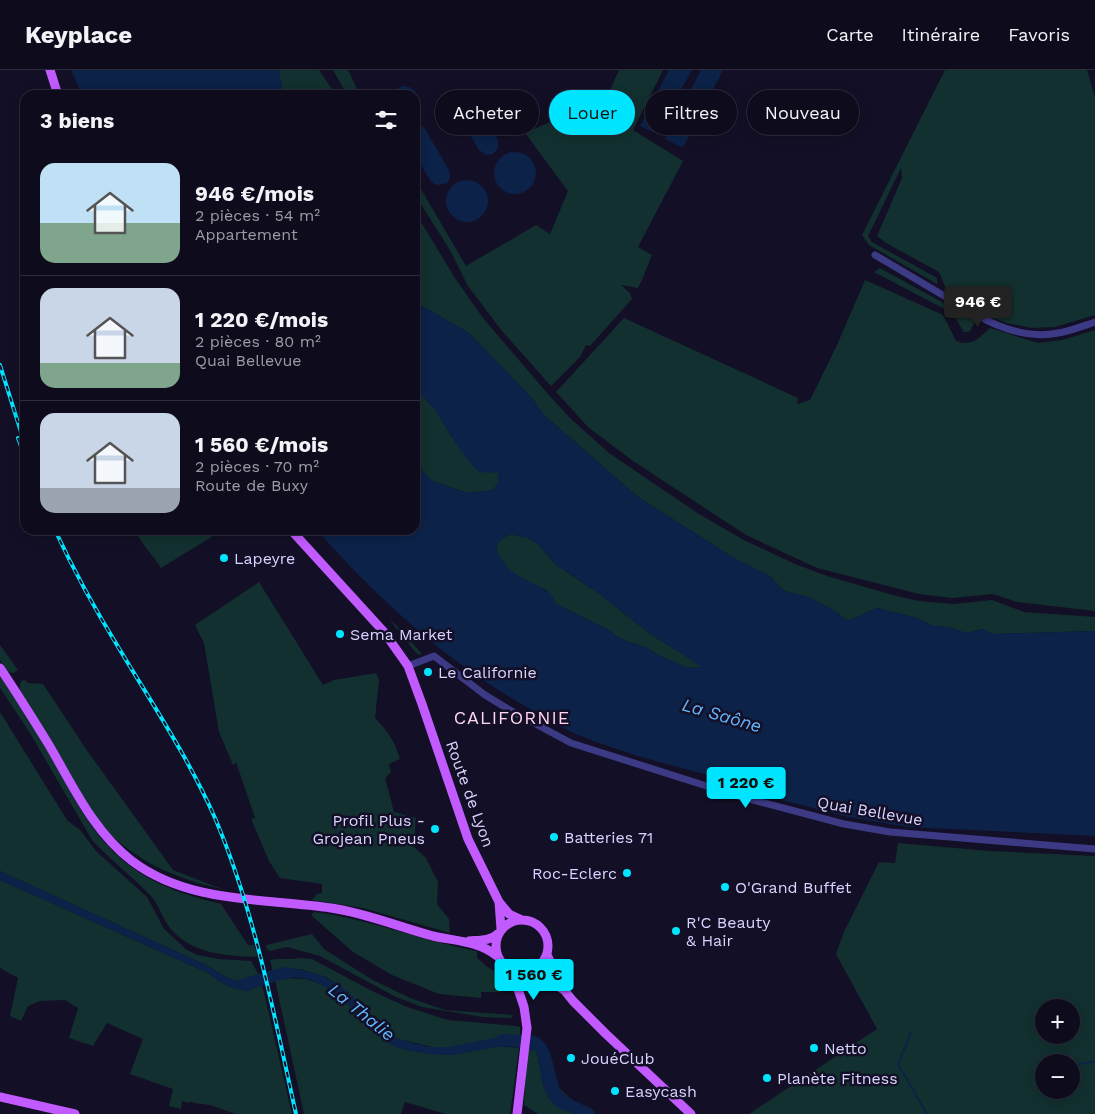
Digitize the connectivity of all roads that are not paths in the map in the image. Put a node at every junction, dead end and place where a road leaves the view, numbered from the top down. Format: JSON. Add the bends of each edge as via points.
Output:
{"nodes":[{"id":1,"x":50,"y":70,"type":"edge"},
{"id":2,"x":56,"y":90,"type":"edge"},
{"id":3,"x":875,"y":255,"type":"dead end"},
{"id":4,"x":1095,"y":322,"type":"edge"},
{"id":5,"x":295,"y":535,"type":"edge"},
{"id":6,"x":408,"y":666,"type":"junction"},
{"id":7,"x":0,"y":668,"type":"edge"},
{"id":8,"x":1095,"y":849,"type":"edge"},
{"id":9,"x":499,"y":902,"type":"junction"},
{"id":10,"x":522,"y":920,"type":"junction"},
{"id":11,"x":500,"y":931,"type":"junction"},
{"id":12,"x":464,"y":941,"type":"junction"},
{"id":13,"x":547,"y":955,"type":"junction"},
{"id":14,"x":497,"y":956,"type":"junction"},
{"id":15,"x":532,"y":971,"type":"junction"},
{"id":16,"x":517,"y":973,"type":"junction"},
{"id":17,"x":565,"y":991,"type":"junction"},
{"id":18,"x":0,"y":1097,"type":"edge"},
{"id":19,"x":75,"y":1114,"type":"edge"},
{"id":20,"x":517,"y":1114,"type":"edge"},
{"id":21,"x":691,"y":1114,"type":"edge"}],
"edges":[{"from":1,"to":2,"type":"main road"},
{"from":3,"to":4,"type":"street","via":[[976,315],[1010,330],[1057,334]]},
{"from":5,"to":6,"type":"main road","name":"Route de Lyon","via":[[384,632]]},
{"from":6,"to":8,"type":"street","name":"Quai Bellevue","via":[[434,656],[485,695],[571,743],[782,808],[890,832]]},
{"from":6,"to":9,"type":"main road","name":"Route de Lyon","via":[[468,839]]},
{"from":7,"to":12,"type":"main road","via":[[98,827],[144,869],[172,884],[203,893],[332,908]]},
{"from":9,"to":10,"type":"main road","name":"Route de Lyon","via":[[509,914]]},
{"from":9,"to":11,"type":"main road","name":"Route de Lyon"},
{"from":10,"to":11,"type":"main road","via":[[511,922]]},
{"from":10,"to":13,"type":"main road","via":[[531,921],[544,932],[548,940]]},
{"from":11,"to":12,"type":"main road","via":[[485,940]]},
{"from":11,"to":14,"type":"main road","via":[[495,948]]},
{"from":12,"to":14,"type":"main road"},
{"from":13,"to":15,"type":"main road","via":[[542,964]]},
{"from":13,"to":17,"type":"main road"},
{"from":14,"to":16,"type":"main road","via":[[509,970]]},
{"from":15,"to":16,"type":"main road"},
{"from":15,"to":17,"type":"main road"},
{"from":16,"to":20,"type":"main road","via":[[516,983],[527,1028]]},
{"from":17,"to":21,"type":"main road","via":[[588,1017]]},
{"from":18,"to":19,"type":"main road"}]}
